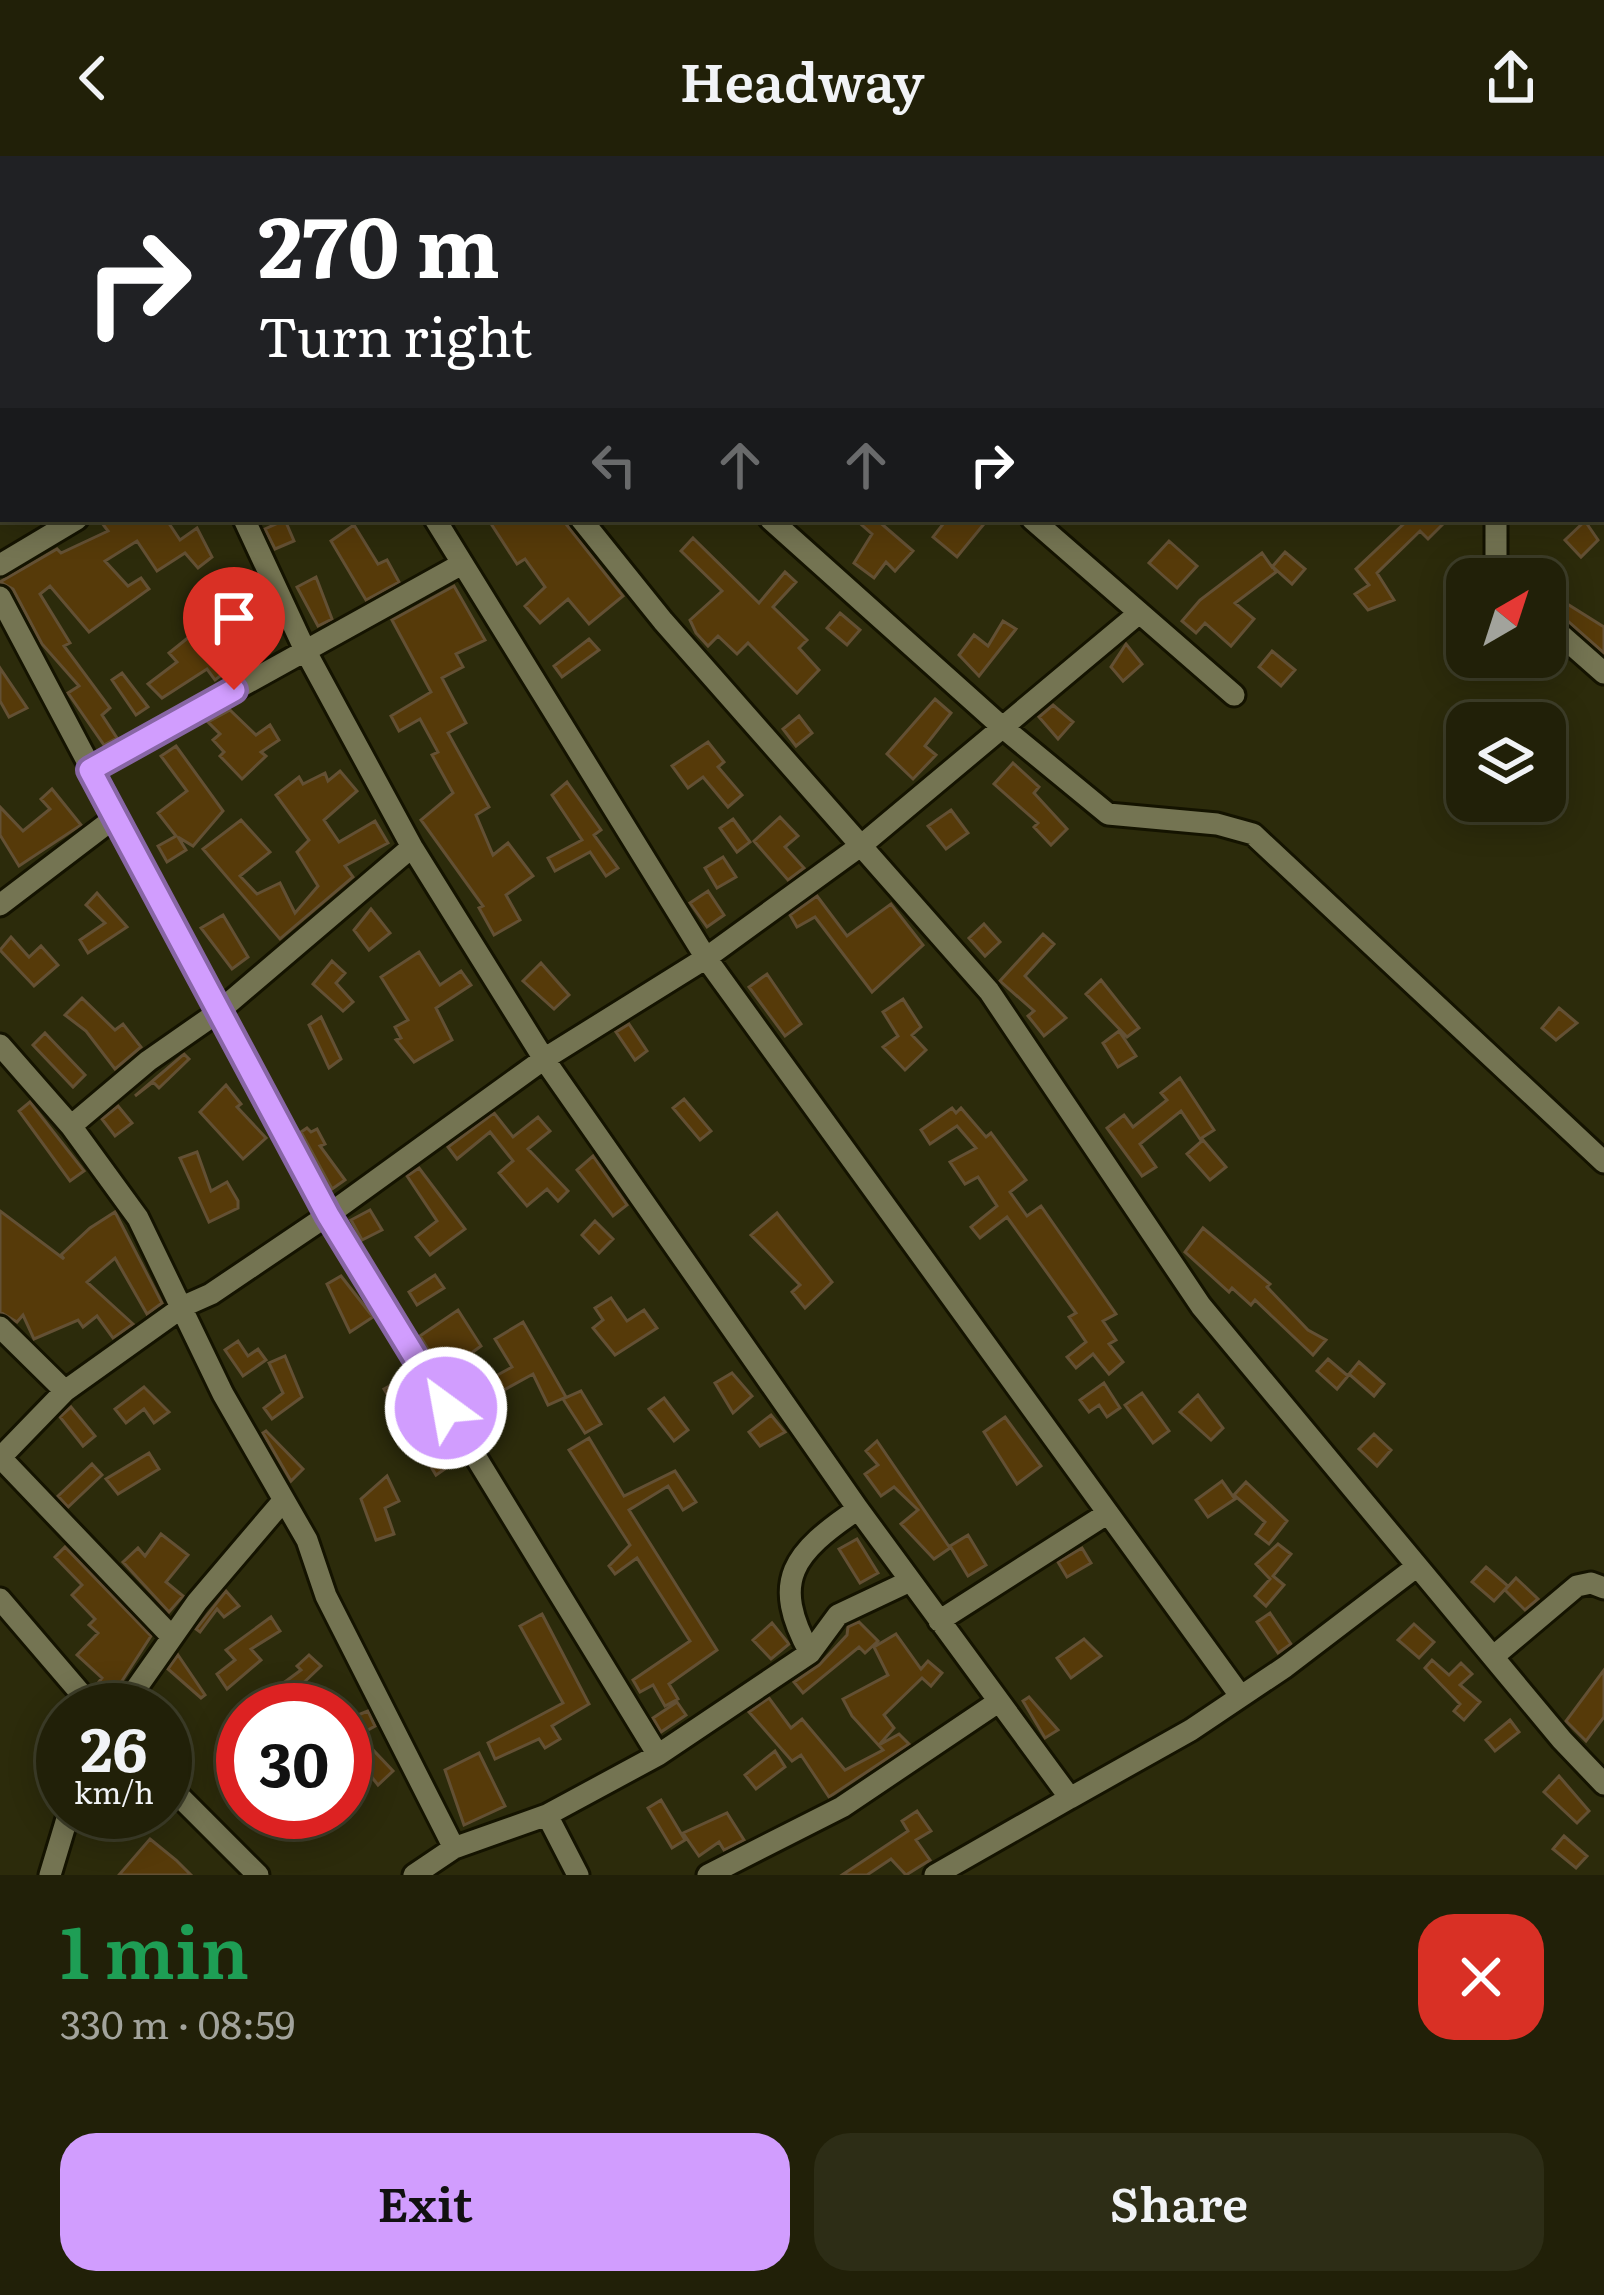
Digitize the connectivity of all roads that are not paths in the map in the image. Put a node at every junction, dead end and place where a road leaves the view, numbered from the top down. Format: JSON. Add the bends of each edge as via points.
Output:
{"nodes":[{"id":1,"x":72,"y":522,"type":"edge"},
{"id":2,"x":245,"y":522,"type":"edge"},
{"id":3,"x":437,"y":522,"type":"edge"},
{"id":4,"x":583,"y":522,"type":"edge"},
{"id":5,"x":773,"y":522,"type":"edge"},
{"id":6,"x":1034,"y":522,"type":"edge"},
{"id":7,"x":1496,"y":522,"type":"edge"},
{"id":8,"x":1496,"y":558,"type":"edge"},
{"id":9,"x":0,"y":565,"type":"edge"},
{"id":10,"x":460,"y":565,"type":"junction"},
{"id":11,"x":0,"y":597,"type":"edge"},
{"id":12,"x":1138,"y":614,"type":"junction"},
{"id":13,"x":1566,"y":640,"type":"edge"},
{"id":14,"x":305,"y":650,"type":"junction"},
{"id":15,"x":1604,"y":673,"type":"edge"},
{"id":16,"x":1234,"y":695,"type":"dead end"},
{"id":17,"x":1000,"y":726,"type":"junction"},
{"id":18,"x":90,"y":770,"type":"junction"},
{"id":19,"x":113,"y":819,"type":"junction"},
{"id":20,"x":863,"y":844,"type":"junction"},
{"id":21,"x":412,"y":847,"type":"junction"},
{"id":22,"x":0,"y":905,"type":"edge"},
{"id":23,"x":706,"y":958,"type":"junction"},
{"id":24,"x":217,"y":1013,"type":"junction"},
{"id":25,"x":0,"y":1046,"type":"edge"},
{"id":26,"x":544,"y":1059,"type":"junction"},
{"id":27,"x":71,"y":1126,"type":"junction"},
{"id":28,"x":1604,"y":1162,"type":"edge"},
{"id":29,"x":328,"y":1215,"type":"junction"},
{"id":30,"x":184,"y":1306,"type":"junction"},
{"id":31,"x":0,"y":1327,"type":"edge"},
{"id":32,"x":65,"y":1391,"type":"junction"},
{"id":33,"x":0,"y":1457,"type":"edge"},
{"id":34,"x":284,"y":1501,"type":"junction"},
{"id":35,"x":858,"y":1509,"type":"junction"},
{"id":36,"x":1108,"y":1513,"type":"junction"},
{"id":37,"x":1416,"y":1567,"type":"junction"},
{"id":38,"x":910,"y":1581,"type":"junction"},
{"id":39,"x":1604,"y":1588,"type":"edge"},
{"id":40,"x":0,"y":1599,"type":"edge"},
{"id":41,"x":939,"y":1622,"type":"junction"},
{"id":42,"x":172,"y":1637,"type":"junction"},
{"id":43,"x":810,"y":1653,"type":"junction"},
{"id":44,"x":1494,"y":1656,"type":"junction"},
{"id":45,"x":72,"y":1683,"type":"edge"},
{"id":46,"x":140,"y":1683,"type":"edge"},
{"id":47,"x":1239,"y":1694,"type":"junction"},
{"id":48,"x":998,"y":1702,"type":"junction"},
{"id":49,"x":658,"y":1755,"type":"junction"},
{"id":50,"x":1604,"y":1784,"type":"edge"},
{"id":51,"x":1070,"y":1798,"type":"junction"},
{"id":52,"x":192,"y":1809,"type":"edge"},
{"id":53,"x":547,"y":1815,"type":"junction"},
{"id":54,"x":61,"y":1839,"type":"edge"},
{"id":55,"x":454,"y":1848,"type":"junction"},
{"id":56,"x":50,"y":1875,"type":"edge"},
{"id":57,"x":257,"y":1875,"type":"edge"},
{"id":58,"x":414,"y":1875,"type":"edge"},
{"id":59,"x":578,"y":1875,"type":"edge"},
{"id":60,"x":708,"y":1875,"type":"edge"},
{"id":61,"x":935,"y":1875,"type":"edge"}],
"edges":[{"from":1,"to":9,"type":"street"},
{"from":2,"to":14,"type":"street"},
{"from":3,"to":10,"type":"street"},
{"from":4,"to":20,"type":"street"},
{"from":5,"to":17,"type":"street"},
{"from":6,"to":12,"type":"street"},
{"from":7,"to":8,"type":"street"},
{"from":10,"to":14,"type":"street"},
{"from":10,"to":23,"type":"street"},
{"from":11,"to":18,"type":"street"},
{"from":12,"to":16,"type":"street"},
{"from":12,"to":17,"type":"street"},
{"from":13,"to":15,"type":"street"},
{"from":14,"to":18,"type":"street"},
{"from":14,"to":21,"type":"street"},
{"from":17,"to":20,"type":"street"},
{"from":17,"to":28,"type":"street","via":[[1108,814],[1253,834]]},
{"from":18,"to":19,"type":"street"},
{"from":19,"to":22,"type":"street"},
{"from":19,"to":24,"type":"street"},
{"from":20,"to":23,"type":"street"},
{"from":20,"to":37,"type":"street","via":[[989,991],[1201,1306]]},
{"from":21,"to":24,"type":"street"},
{"from":21,"to":26,"type":"street"},
{"from":23,"to":26,"type":"street"},
{"from":23,"to":36,"type":"street"},
{"from":24,"to":27,"type":"street"},
{"from":24,"to":29,"type":"street"},
{"from":25,"to":27,"type":"street"},
{"from":26,"to":29,"type":"street"},
{"from":26,"to":35,"type":"street"},
{"from":27,"to":30,"type":"street","via":[[138,1218]]},
{"from":29,"to":30,"type":"street"},
{"from":29,"to":49,"type":"street"},
{"from":30,"to":32,"type":"street"},
{"from":30,"to":34,"type":"street"},
{"from":31,"to":32,"type":"street"},
{"from":32,"to":33,"type":"street"},
{"from":33,"to":42,"type":"street"},
{"from":34,"to":42,"type":"street"},
{"from":34,"to":55,"type":"street"},
{"from":35,"to":38,"type":"street"},
{"from":35,"to":43,"type":"street","via":[[790,1574],[785,1595]]},
{"from":36,"to":41,"type":"street"},
{"from":36,"to":47,"type":"street"},
{"from":37,"to":44,"type":"street"},
{"from":37,"to":47,"type":"street"},
{"from":38,"to":41,"type":"street"},
{"from":38,"to":43,"type":"street","via":[[838,1615]]},
{"from":39,"to":44,"type":"street","via":[[1577,1586]]},
{"from":40,"to":45,"type":"street"},
{"from":41,"to":48,"type":"street"},
{"from":42,"to":46,"type":"street"},
{"from":43,"to":49,"type":"street"},
{"from":44,"to":50,"type":"street"},
{"from":47,"to":51,"type":"street"},
{"from":48,"to":51,"type":"street"},
{"from":48,"to":60,"type":"street","via":[[842,1807]]},
{"from":49,"to":53,"type":"street"},
{"from":51,"to":61,"type":"street"},
{"from":52,"to":57,"type":"street"},
{"from":53,"to":55,"type":"street"},
{"from":53,"to":59,"type":"street"},
{"from":54,"to":56,"type":"street"},
{"from":55,"to":58,"type":"street"}]}
